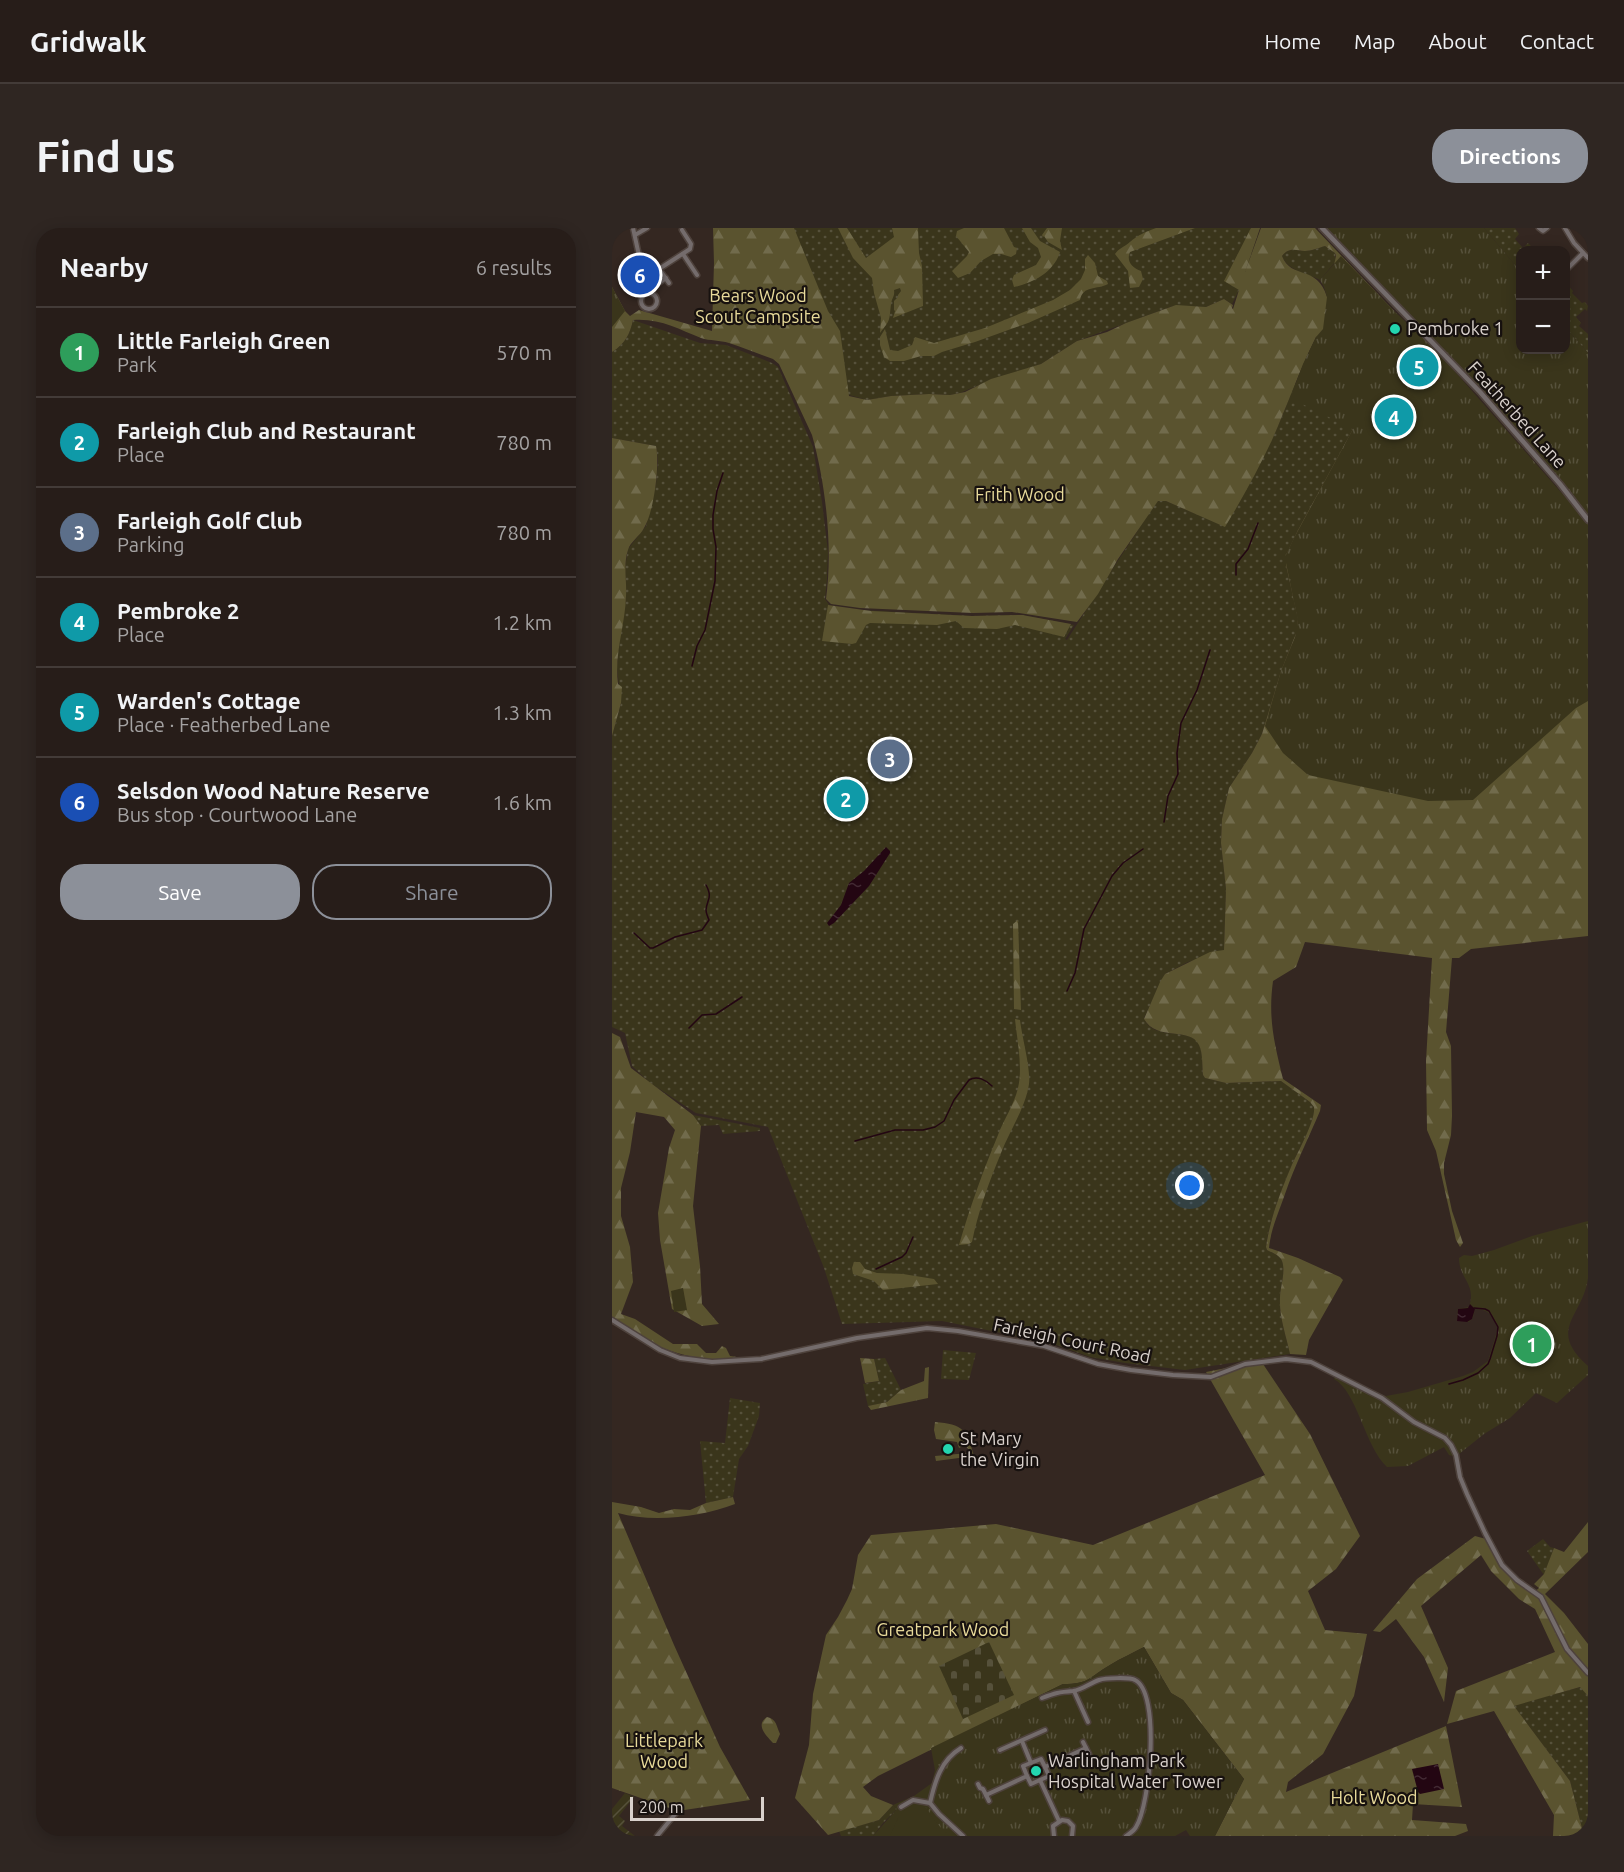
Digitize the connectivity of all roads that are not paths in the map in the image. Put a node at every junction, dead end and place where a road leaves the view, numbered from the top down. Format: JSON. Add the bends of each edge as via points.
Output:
{"nodes":[{"id":1,"x":633,"y":228,"type":"edge"},
{"id":2,"x":647,"y":228,"type":"edge"},
{"id":3,"x":1322,"y":228,"type":"edge"},
{"id":4,"x":1539,"y":228,"type":"edge"},
{"id":5,"x":1547,"y":228,"type":"edge"},
{"id":6,"x":1565,"y":228,"type":"edge"},
{"id":7,"x":682,"y":230,"type":"dead end"},
{"id":8,"x":634,"y":235,"type":"junction"},
{"id":9,"x":1583,"y":253,"type":"junction"},
{"id":10,"x":683,"y":254,"type":"junction"},
{"id":11,"x":1588,"y":258,"type":"edge"},
{"id":12,"x":1570,"y":266,"type":"edge"},
{"id":13,"x":659,"y":269,"type":"junction"},
{"id":14,"x":643,"y":272,"type":"junction"},
{"id":15,"x":697,"y":275,"type":"dead end"},
{"id":16,"x":666,"y":278,"type":"junction"},
{"id":17,"x":669,"y":283,"type":"dead end"},
{"id":18,"x":656,"y":285,"type":"dead end"},
{"id":19,"x":647,"y":292,"type":"junction"},
{"id":20,"x":1588,"y":520,"type":"edge"},
{"id":21,"x":612,"y":1320,"type":"edge"},
{"id":22,"x":1588,"y":1673,"type":"edge"},
{"id":23,"x":1074,"y":1691,"type":"junction"},
{"id":24,"x":1042,"y":1698,"type":"dead end"},
{"id":25,"x":1088,"y":1722,"type":"dead end"},
{"id":26,"x":1045,"y":1730,"type":"dead end"},
{"id":27,"x":1022,"y":1741,"type":"junction"},
{"id":28,"x":1083,"y":1742,"type":"dead end"},
{"id":29,"x":961,"y":1748,"type":"dead end"},
{"id":30,"x":1086,"y":1748,"type":"junction"},
{"id":31,"x":1000,"y":1750,"type":"dead end"},
{"id":32,"x":1089,"y":1755,"type":"dead end"},
{"id":33,"x":1031,"y":1763,"type":"junction"},
{"id":34,"x":1045,"y":1767,"type":"junction"},
{"id":35,"x":1027,"y":1776,"type":"junction"},
{"id":36,"x":1040,"y":1780,"type":"junction"},
{"id":37,"x":978,"y":1784,"type":"dead end"},
{"id":38,"x":986,"y":1795,"type":"junction"},
{"id":39,"x":989,"y":1801,"type":"dead end"},
{"id":40,"x":930,"y":1803,"type":"junction"},
{"id":41,"x":901,"y":1807,"type":"dead end"},
{"id":42,"x":681,"y":1808,"type":"dead end"},
{"id":43,"x":1059,"y":1821,"type":"junction"},
{"id":44,"x":657,"y":1836,"type":"edge"},
{"id":45,"x":963,"y":1836,"type":"edge"},
{"id":46,"x":1054,"y":1836,"type":"edge"},
{"id":47,"x":1072,"y":1836,"type":"edge"},
{"id":48,"x":1126,"y":1836,"type":"edge"}],
"edges":[{"from":1,"to":8,"type":"street"},
{"from":2,"to":8,"type":"street"},
{"from":3,"to":20,"type":"street","name":"Featherbed Lane","via":[[1480,392]]},
{"from":4,"to":5,"type":"street"},
{"from":6,"to":9,"type":"street"},
{"from":7,"to":10,"type":"street","via":[[691,244]]},
{"from":8,"to":14,"type":"street"},
{"from":9,"to":11,"type":"street"},
{"from":9,"to":12,"type":"street"},
{"from":10,"to":13,"type":"street"},
{"from":10,"to":15,"type":"street"},
{"from":13,"to":14,"type":"street"},
{"from":13,"to":16,"type":"street"},
{"from":14,"to":19,"type":"street"},
{"from":16,"to":17,"type":"street"},
{"from":16,"to":18,"type":"street"},
{"from":19,"to":19,"type":"street","via":[[655,294],[657,300],[655,307],[649,309],[640,301]]},
{"from":21,"to":22,"type":"street","name":"Farleigh Court Road","via":[[660,1350],[680,1358],[712,1362],[760,1359],[867,1336],[927,1328],[1044,1346],[1098,1364],[1173,1375],[1210,1377],[1245,1364],[1271,1360],[1311,1362],[1382,1398],[1451,1444],[1460,1477],[1502,1565],[1541,1597],[1567,1649]]},
{"from":23,"to":24,"type":"street"},
{"from":23,"to":25,"type":"street"},
{"from":23,"to":48,"type":"street","via":[[1100,1679],[1136,1680],[1145,1690],[1151,1731],[1147,1786],[1140,1817]]},
{"from":26,"to":27,"type":"street"},
{"from":27,"to":31,"type":"street"},
{"from":27,"to":33,"type":"street"},
{"from":28,"to":30,"type":"street"},
{"from":29,"to":40,"type":"street","via":[[941,1768]]},
{"from":30,"to":32,"type":"street"},
{"from":30,"to":34,"type":"street"},
{"from":33,"to":34,"type":"street","via":[[1041,1759]]},
{"from":33,"to":35,"type":"street","via":[[1023,1767]]},
{"from":34,"to":36,"type":"street","via":[[1049,1776]]},
{"from":35,"to":36,"type":"street","via":[[1031,1784]]},
{"from":35,"to":38,"type":"street"},
{"from":36,"to":43,"type":"street"},
{"from":37,"to":38,"type":"street"},
{"from":38,"to":39,"type":"street"},
{"from":40,"to":41,"type":"street","via":[[913,1800]]},
{"from":40,"to":45,"type":"street"},
{"from":42,"to":44,"type":"street"},
{"from":43,"to":46,"type":"street","via":[[1053,1826]]},
{"from":43,"to":47,"type":"street","via":[[1071,1824]]}]}
